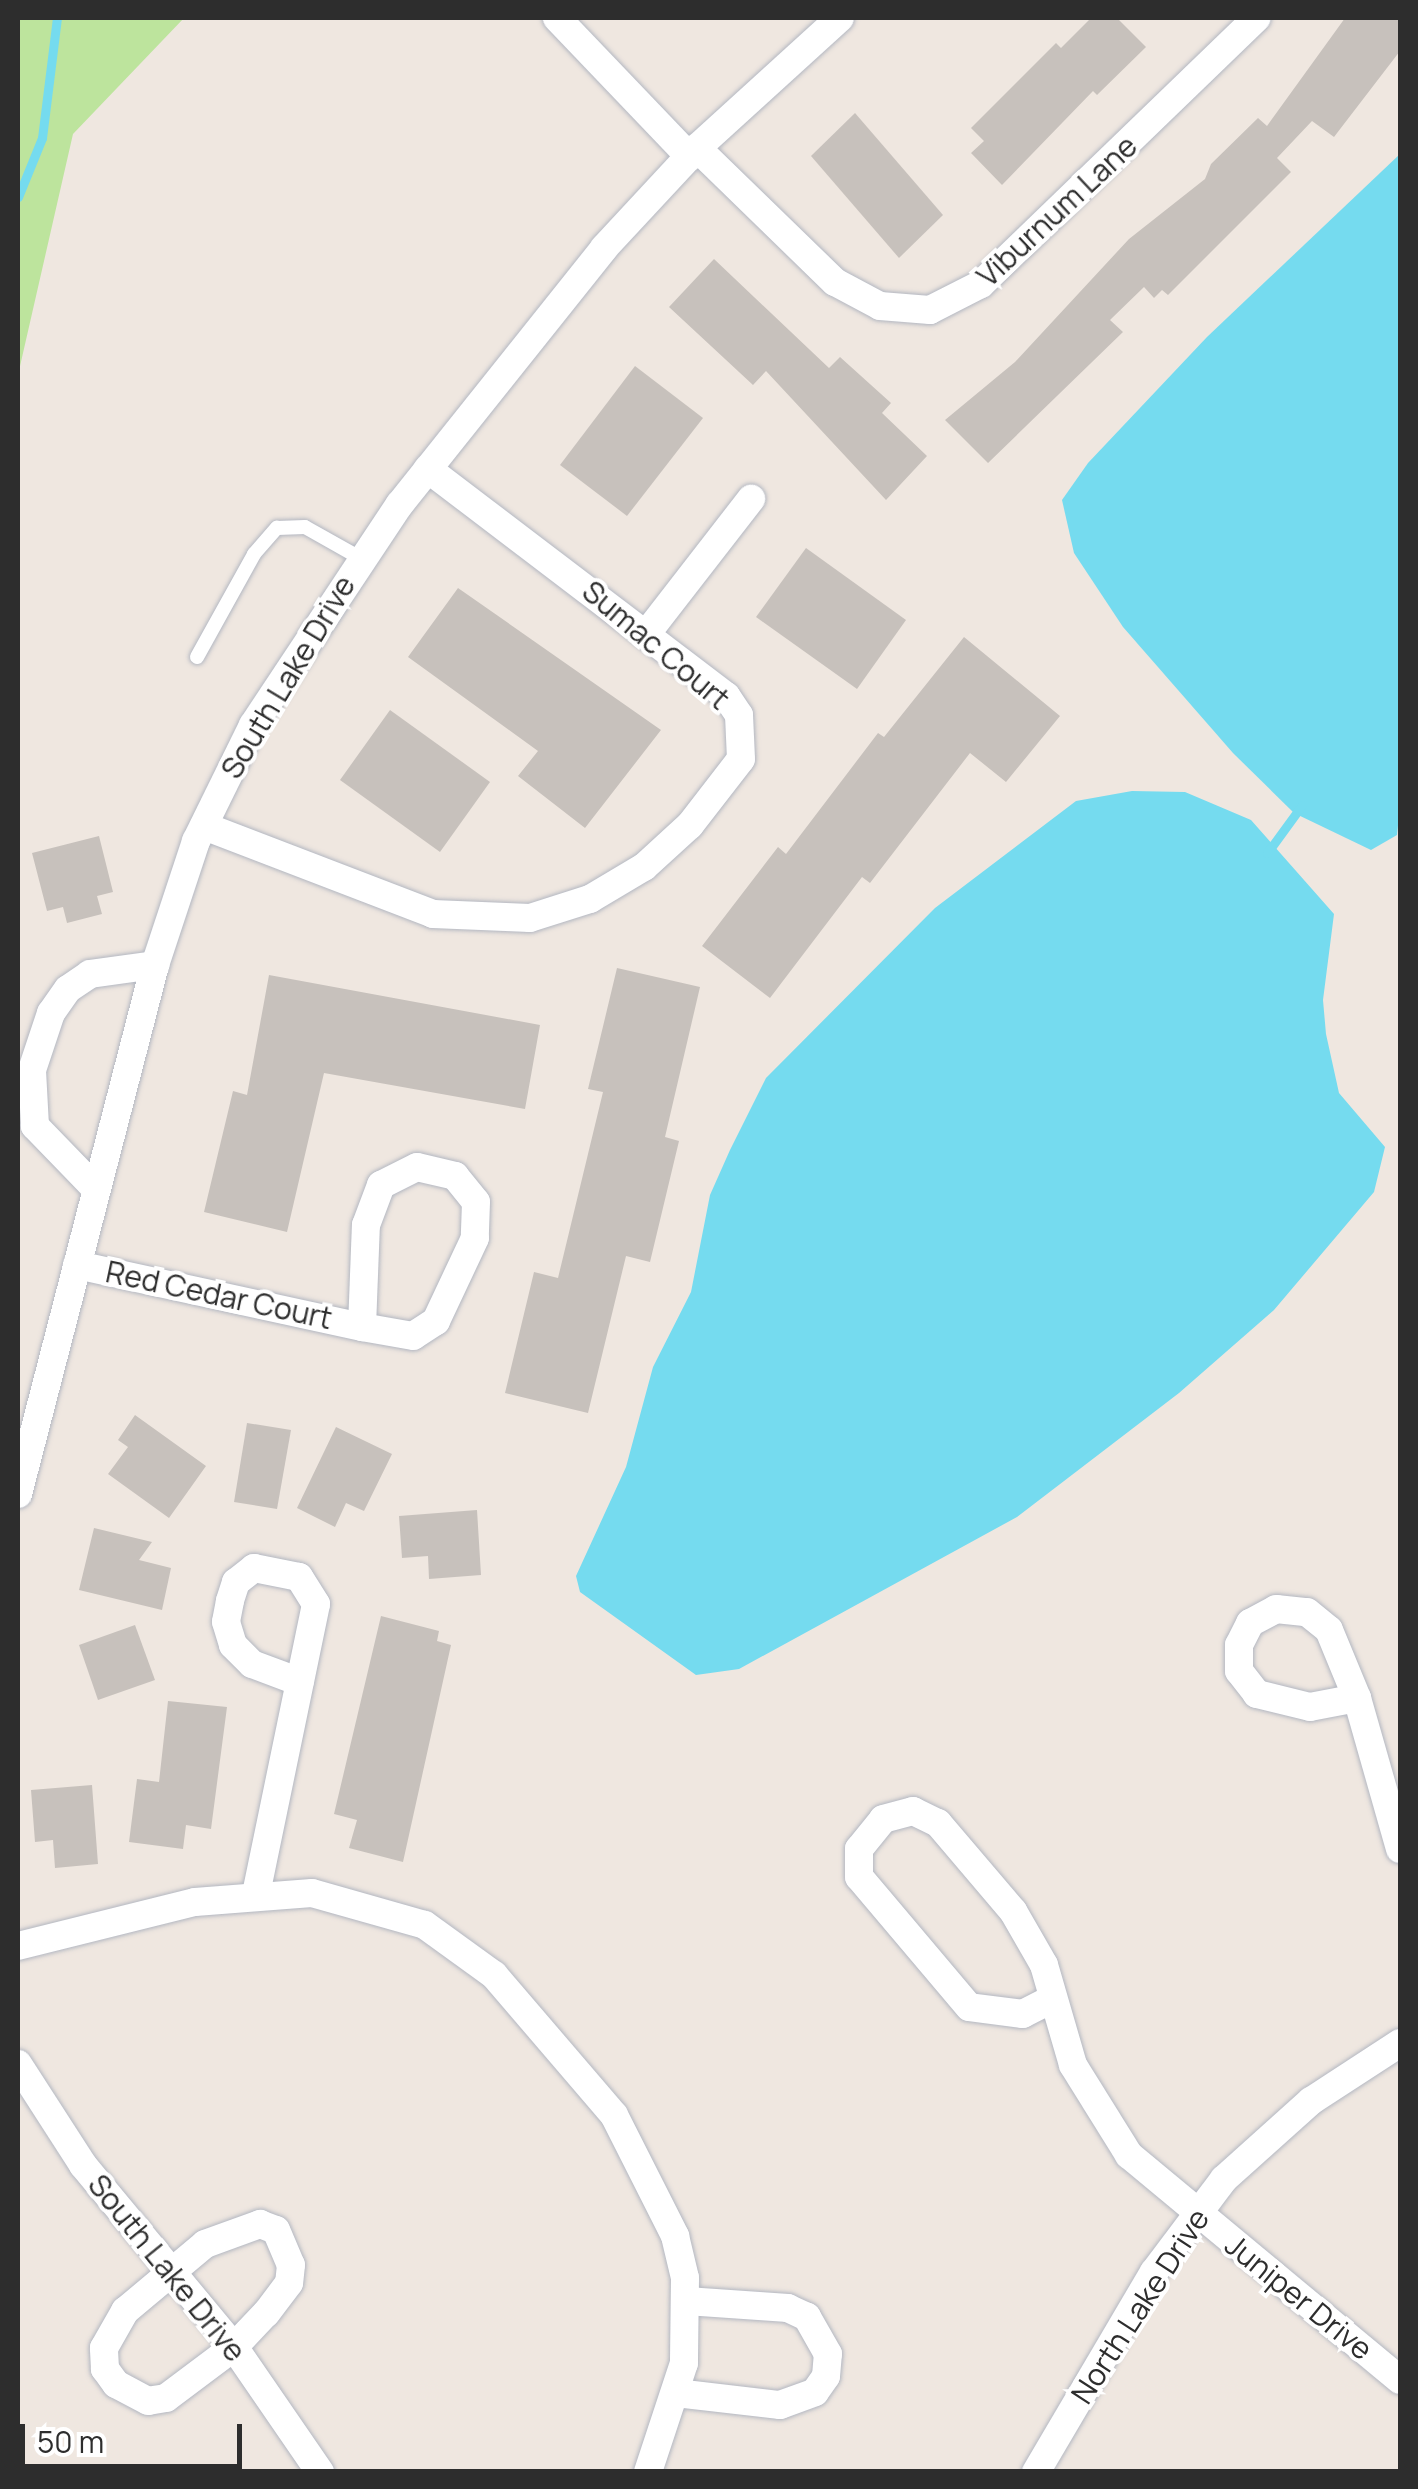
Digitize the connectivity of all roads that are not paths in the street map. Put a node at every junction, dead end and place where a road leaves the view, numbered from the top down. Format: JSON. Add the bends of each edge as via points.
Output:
{"nodes":[{"id":1,"x":556,"y":18,"type":"edge"},
{"id":2,"x":840,"y":18,"type":"edge"},
{"id":3,"x":1256,"y":18,"type":"edge"},
{"id":4,"x":693,"y":152,"type":"junction"},
{"id":5,"x":428,"y":469,"type":"junction"},
{"id":6,"x":751,"y":500,"type":"dead end"},
{"id":7,"x":360,"y":558,"type":"junction"},
{"id":8,"x":647,"y":633,"type":"junction"},
{"id":9,"x":196,"y":658,"type":"dead end"},
{"id":10,"x":204,"y":826,"type":"junction"},
{"id":11,"x":155,"y":965,"type":"junction"},
{"id":12,"x":96,"y":1188,"type":"junction"},
{"id":13,"x":77,"y":1265,"type":"junction"},
{"id":14,"x":362,"y":1327,"type":"junction"},
{"id":15,"x":23,"y":1453,"type":"edge"},
{"id":16,"x":18,"y":1494,"type":"edge"},
{"id":17,"x":300,"y":1682,"type":"dead end"},
{"id":18,"x":1357,"y":1698,"type":"junction"},
{"id":19,"x":1400,"y":1849,"type":"edge"},
{"id":20,"x":256,"y":1894,"type":"junction"},
{"id":21,"x":18,"y":1946,"type":"edge"},
{"id":22,"x":1052,"y":1999,"type":"junction"},
{"id":23,"x":1400,"y":2043,"type":"edge"},
{"id":24,"x":18,"y":2064,"type":"edge"},
{"id":25,"x":1197,"y":2213,"type":"junction"},
{"id":26,"x":169,"y":2270,"type":"junction"},
{"id":27,"x":686,"y":2301,"type":"junction"},
{"id":28,"x":234,"y":2348,"type":"junction"},
{"id":29,"x":1400,"y":2380,"type":"edge"},
{"id":30,"x":676,"y":2394,"type":"junction"},
{"id":31,"x":320,"y":2472,"type":"edge"},
{"id":32,"x":648,"y":2472,"type":"edge"},
{"id":33,"x":1036,"y":2472,"type":"edge"}],
"edges":[{"from":1,"to":4,"type":"street","name":"Viburnum Lane"},
{"from":2,"to":4,"type":"street","name":"South Lake Drive"},
{"from":3,"to":4,"type":"street","name":"Viburnum Lane","via":[[981,284],[930,310],[880,306],[835,282]]},
{"from":4,"to":5,"type":"street","name":"South Lake Drive","via":[[604,248]]},
{"from":5,"to":7,"type":"street","name":"South Lake Drive"},
{"from":5,"to":8,"type":"street","name":"Sumac Court"},
{"from":6,"to":8,"type":"street"},
{"from":7,"to":9,"type":"lane","via":[[305,528],[277,528],[254,554]]},
{"from":7,"to":10,"type":"street","name":"South Lake Drive","via":[[253,724]]},
{"from":8,"to":10,"type":"street","name":"Sumac Court","via":[[726,696],[739,715],[741,759],[690,825],[644,867],[590,899],[499,921],[433,914]]},
{"from":10,"to":11,"type":"street","name":"South Lake Drive"},
{"from":11,"to":12,"type":"street","name":"South Lake Drive"},
{"from":11,"to":12,"type":"street","via":[[90,974],[68,989],[50,1013],[32,1070],[36,1126]]},
{"from":12,"to":13,"type":"street","name":"South Lake Drive"},
{"from":13,"to":14,"type":"street","name":"Red Cedar Court"},
{"from":13,"to":15,"type":"street","name":"South Lake Drive"},
{"from":14,"to":14,"type":"street","name":"Red Cedar Court","via":[[413,1336],[436,1321],[475,1238],[476,1202],[455,1176],[418,1167],[381,1184],[366,1225]]},
{"from":15,"to":16,"type":"street","name":"South Lake Drive"},
{"from":17,"to":20,"type":"street"},
{"from":18,"to":18,"type":"street","via":[[1329,1630],[1307,1612],[1276,1609],[1250,1623],[1239,1645],[1239,1671],[1257,1694],[1310,1707]]},
{"from":18,"to":19,"type":"street"},
{"from":20,"to":21,"type":"street","via":[[156,1910]]},
{"from":20,"to":27,"type":"street","via":[[312,1893],[388,1910],[425,1925],[494,1975],[586,2078],[639,2154],[675,2236]]},
{"from":22,"to":22,"type":"street","name":"Juniper Drive","via":[[1044,1965],[1014,1911],[938,1823],[913,1810],[883,1819],[859,1849],[859,1877],[969,2007],[1023,2014]]},
{"from":22,"to":25,"type":"street","name":"Juniper Drive","via":[[1073,2064],[1110,2130]]},
{"from":23,"to":25,"type":"street","name":"North Lake Drive","via":[[1311,2101],[1224,2179]]},
{"from":24,"to":26,"type":"street","name":"South Lake Drive","via":[[83,2165]]},
{"from":25,"to":29,"type":"street","name":"Juniper Drive"},
{"from":25,"to":33,"type":"street","name":"North Lake Drive"},
{"from":26,"to":28,"type":"street","name":"South Lake Drive"},
{"from":26,"to":28,"type":"street","via":[[238,2227],[276,2230],[288,2246],[289,2283]]},
{"from":26,"to":28,"type":"street","via":[[111,2329],[104,2369],[116,2384],[130,2396],[166,2398]]},
{"from":27,"to":30,"type":"street"},
{"from":27,"to":30,"type":"street","via":[[788,2308],[807,2317],[828,2354],[826,2376],[815,2392],[780,2405]]},
{"from":28,"to":31,"type":"street","name":"South Lake Drive"},
{"from":30,"to":32,"type":"street"}]}
